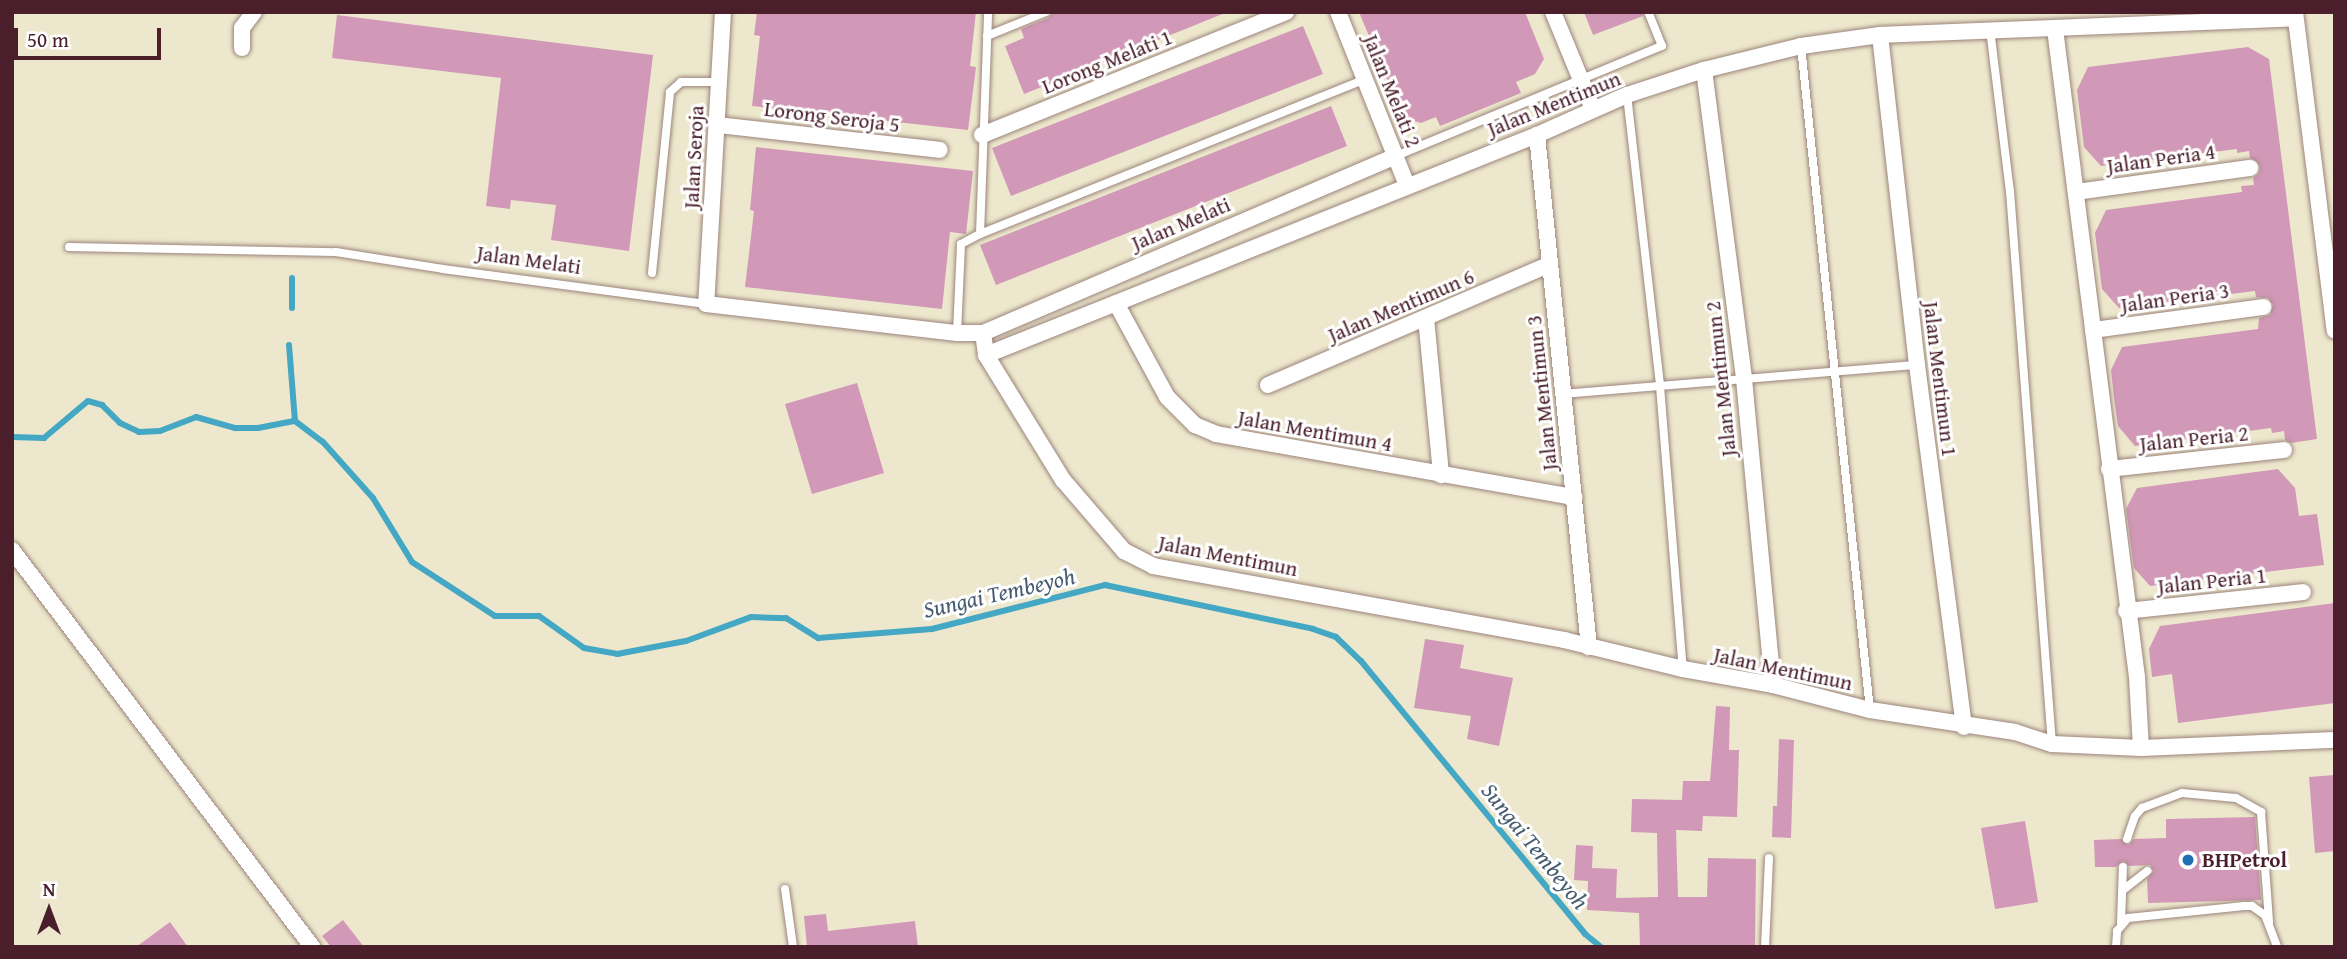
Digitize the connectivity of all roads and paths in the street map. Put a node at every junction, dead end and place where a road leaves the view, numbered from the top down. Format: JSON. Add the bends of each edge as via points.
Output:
{"nodes":[{"id":1,"x":254,"y":12,"type":"edge"},
{"id":2,"x":723,"y":12,"type":"edge"},
{"id":3,"x":988,"y":12,"type":"edge"},
{"id":4,"x":1046,"y":12,"type":"edge"},
{"id":5,"x":1286,"y":12,"type":"edge"},
{"id":6,"x":1338,"y":12,"type":"edge"},
{"id":7,"x":1553,"y":12,"type":"edge"},
{"id":8,"x":1648,"y":12,"type":"edge"},
{"id":9,"x":2295,"y":15,"type":"edge"},
{"id":10,"x":1990,"y":29,"type":"junction"},
{"id":11,"x":2054,"y":29,"type":"junction"},
{"id":12,"x":1880,"y":35,"type":"junction"},
{"id":13,"x":987,"y":36,"type":"junction"},
{"id":14,"x":1801,"y":46,"type":"junction"},
{"id":15,"x":242,"y":48,"type":"dead end"},
{"id":16,"x":1704,"y":70,"type":"junction"},
{"id":17,"x":1365,"y":79,"type":"junction"},
{"id":18,"x":1581,"y":79,"type":"junction"},
{"id":19,"x":719,"y":82,"type":"junction"},
{"id":20,"x":1627,"y":96,"type":"junction"},
{"id":21,"x":1593,"y":109,"type":"junction"},
{"id":22,"x":718,"y":125,"type":"junction"},
{"id":23,"x":982,"y":135,"type":"junction"},
{"id":24,"x":1537,"y":135,"type":"junction"},
{"id":25,"x":940,"y":150,"type":"dead end"},
{"id":26,"x":1396,"y":156,"type":"junction"},
{"id":27,"x":2250,"y":168,"type":"dead end"},
{"id":28,"x":1407,"y":185,"type":"junction"},
{"id":29,"x":2076,"y":192,"type":"junction"},
{"id":30,"x":980,"y":234,"type":"junction"},
{"id":31,"x":69,"y":247,"type":"dead end"},
{"id":32,"x":1550,"y":264,"type":"junction"},
{"id":33,"x":652,"y":273,"type":"dead end"},
{"id":34,"x":1116,"y":303,"type":"junction"},
{"id":35,"x":706,"y":304,"type":"junction"},
{"id":36,"x":2263,"y":307,"type":"dead end"},
{"id":37,"x":1426,"y":318,"type":"junction"},
{"id":38,"x":2093,"y":330,"type":"junction"},
{"id":39,"x":2335,"y":331,"type":"edge"},
{"id":40,"x":957,"y":333,"type":"junction"},
{"id":41,"x":983,"y":333,"type":"junction"},
{"id":42,"x":986,"y":355,"type":"junction"},
{"id":43,"x":1917,"y":365,"type":"junction"},
{"id":44,"x":1833,"y":372,"type":"junction"},
{"id":45,"x":1744,"y":379,"type":"junction"},
{"id":46,"x":1268,"y":385,"type":"dead end"},
{"id":47,"x":1660,"y":386,"type":"junction"},
{"id":48,"x":1563,"y":394,"type":"junction"},
{"id":49,"x":2284,"y":450,"type":"dead end"},
{"id":50,"x":2109,"y":469,"type":"junction"},
{"id":51,"x":1441,"y":475,"type":"junction"},
{"id":52,"x":1574,"y":496,"type":"junction"},
{"id":53,"x":12,"y":550,"type":"edge"},
{"id":54,"x":2303,"y":592,"type":"dead end"},
{"id":55,"x":2126,"y":611,"type":"junction"},
{"id":56,"x":1589,"y":647,"type":"junction"},
{"id":57,"x":1683,"y":669,"type":"junction"},
{"id":58,"x":1773,"y":685,"type":"junction"},
{"id":59,"x":1870,"y":710,"type":"junction"},
{"id":60,"x":1964,"y":727,"type":"junction"},
{"id":61,"x":2335,"y":740,"type":"edge"},
{"id":62,"x":2052,"y":744,"type":"junction"},
{"id":63,"x":2141,"y":748,"type":"junction"},
{"id":64,"x":2127,"y":839,"type":"dead end"},
{"id":65,"x":1769,"y":858,"type":"dead end"},
{"id":66,"x":2123,"y":867,"type":"dead end"},
{"id":67,"x":2147,"y":872,"type":"dead end"},
{"id":68,"x":785,"y":889,"type":"dead end"},
{"id":69,"x":2123,"y":890,"type":"junction"},
{"id":70,"x":2269,"y":922,"type":"junction"},
{"id":71,"x":2121,"y":923,"type":"junction"},
{"id":72,"x":312,"y":947,"type":"edge"},
{"id":73,"x":793,"y":947,"type":"edge"},
{"id":74,"x":1765,"y":947,"type":"edge"},
{"id":75,"x":2116,"y":947,"type":"edge"},
{"id":76,"x":2277,"y":947,"type":"edge"}],
"edges":[{"from":1,"to":15,"type":"street","via":[[242,28]]},
{"from":2,"to":19,"type":"street","name":"Jalan Seroja"},
{"from":3,"to":13,"type":"lane"},
{"from":4,"to":13,"type":"lane"},
{"from":5,"to":23,"type":"street","name":"Lorong Melati 1"},
{"from":6,"to":17,"type":"street","name":"Jalan Melati 2"},
{"from":7,"to":18,"type":"street"},
{"from":8,"to":18,"type":"lane","via":[[1662,46]]},
{"from":9,"to":11,"type":"street","name":"Jalan Mentimun"},
{"from":9,"to":39,"type":"street"},
{"from":10,"to":11,"type":"street","name":"Jalan Mentimun"},
{"from":10,"to":12,"type":"street","name":"Jalan Mentimun"},
{"from":10,"to":62,"type":"lane","via":[[2010,191]]},
{"from":11,"to":29,"type":"street"},
{"from":12,"to":14,"type":"street","name":"Jalan Mentimun"},
{"from":12,"to":43,"type":"street","name":"Jalan Mentimun 1"},
{"from":13,"to":23,"type":"lane"},
{"from":14,"to":16,"type":"street","name":"Jalan Mentimun"},
{"from":14,"to":44,"type":"lane"},
{"from":16,"to":20,"type":"street","name":"Jalan Mentimun"},
{"from":16,"to":45,"type":"street","name":"Jalan Mentimun 2"},
{"from":17,"to":26,"type":"street","name":"Jalan Melati 2"},
{"from":17,"to":30,"type":"lane"},
{"from":18,"to":21,"type":"street"},
{"from":18,"to":26,"type":"lane"},
{"from":19,"to":22,"type":"street","name":"Jalan Seroja"},
{"from":19,"to":33,"type":"lane","via":[[681,82],[670,92]]},
{"from":20,"to":21,"type":"street","name":"Jalan Mentimun"},
{"from":20,"to":47,"type":"lane"},
{"from":21,"to":24,"type":"street","name":"Jalan Mentimun"},
{"from":22,"to":25,"type":"street","name":"Lorong Seroja 5"},
{"from":22,"to":35,"type":"street","name":"Jalan Seroja"},
{"from":23,"to":30,"type":"lane"},
{"from":24,"to":28,"type":"street","name":"Jalan Mentimun"},
{"from":24,"to":32,"type":"street","name":"Jalan Mentimun 3"},
{"from":26,"to":28,"type":"street","name":"Jalan Melati 2"},
{"from":26,"to":41,"type":"street","name":"Jalan Melati"},
{"from":27,"to":29,"type":"street","name":"Jalan Peria 4"},
{"from":28,"to":34,"type":"street","name":"Jalan Mentimun"},
{"from":29,"to":38,"type":"street"},
{"from":30,"to":40,"type":"lane","via":[[961,244]]},
{"from":31,"to":35,"type":"lane","name":"Jalan Melati","via":[[336,252]]},
{"from":32,"to":37,"type":"street","name":"Jalan Mentimun 6"},
{"from":32,"to":48,"type":"street","name":"Jalan Mentimun 3"},
{"from":34,"to":42,"type":"street","name":"Jalan Mentimun"},
{"from":34,"to":51,"type":"street","name":"Jalan Mentimun 4","via":[[1167,397],[1195,425],[1216,434]]},
{"from":35,"to":40,"type":"street","name":"Jalan Melati"},
{"from":36,"to":38,"type":"street","name":"Jalan Peria 3"},
{"from":37,"to":46,"type":"street","name":"Jalan Mentimun 6"},
{"from":37,"to":51,"type":"street"},
{"from":38,"to":50,"type":"street"},
{"from":40,"to":41,"type":"street","name":"Jalan Melati"},
{"from":41,"to":42,"type":"street"},
{"from":42,"to":56,"type":"street","name":"Jalan Mentimun","via":[[1063,480],[1124,551],[1153,566]]},
{"from":43,"to":44,"type":"lane"},
{"from":43,"to":60,"type":"street","name":"Jalan Mentimun 1"},
{"from":44,"to":45,"type":"lane"},
{"from":44,"to":59,"type":"lane"},
{"from":45,"to":47,"type":"lane"},
{"from":45,"to":58,"type":"street","name":"Jalan Mentimun 2"},
{"from":47,"to":48,"type":"lane"},
{"from":47,"to":57,"type":"lane"},
{"from":48,"to":52,"type":"street","name":"Jalan Mentimun 3"},
{"from":49,"to":50,"type":"street","name":"Jalan Peria 2"},
{"from":50,"to":55,"type":"street"},
{"from":51,"to":52,"type":"street","name":"Jalan Mentimun 4"},
{"from":52,"to":56,"type":"street","name":"Jalan Mentimun 3"},
{"from":53,"to":72,"type":"street"},
{"from":54,"to":55,"type":"street","name":"Jalan Peria 1"},
{"from":55,"to":63,"type":"street","via":[[2137,677]]},
{"from":56,"to":57,"type":"street","name":"Jalan Mentimun"},
{"from":57,"to":58,"type":"street","name":"Jalan Mentimun"},
{"from":58,"to":59,"type":"street","name":"Jalan Mentimun"},
{"from":59,"to":60,"type":"street","name":"Jalan Mentimun"},
{"from":60,"to":62,"type":"street","name":"Jalan Mentimun","via":[[2015,733]]},
{"from":61,"to":63,"type":"street","name":"Jalan Mentimun"},
{"from":62,"to":63,"type":"street","name":"Jalan Mentimun"},
{"from":64,"to":70,"type":"lane","via":[[2142,808],[2182,793],[2236,798],[2261,812]]},
{"from":65,"to":74,"type":"lane"},
{"from":66,"to":69,"type":"lane"},
{"from":67,"to":69,"type":"lane"},
{"from":68,"to":73,"type":"lane"},
{"from":69,"to":71,"type":"lane"},
{"from":70,"to":71,"type":"lane","via":[[2259,910],[2244,906],[2137,915]]},
{"from":70,"to":76,"type":"lane"},
{"from":71,"to":75,"type":"lane"}]}
